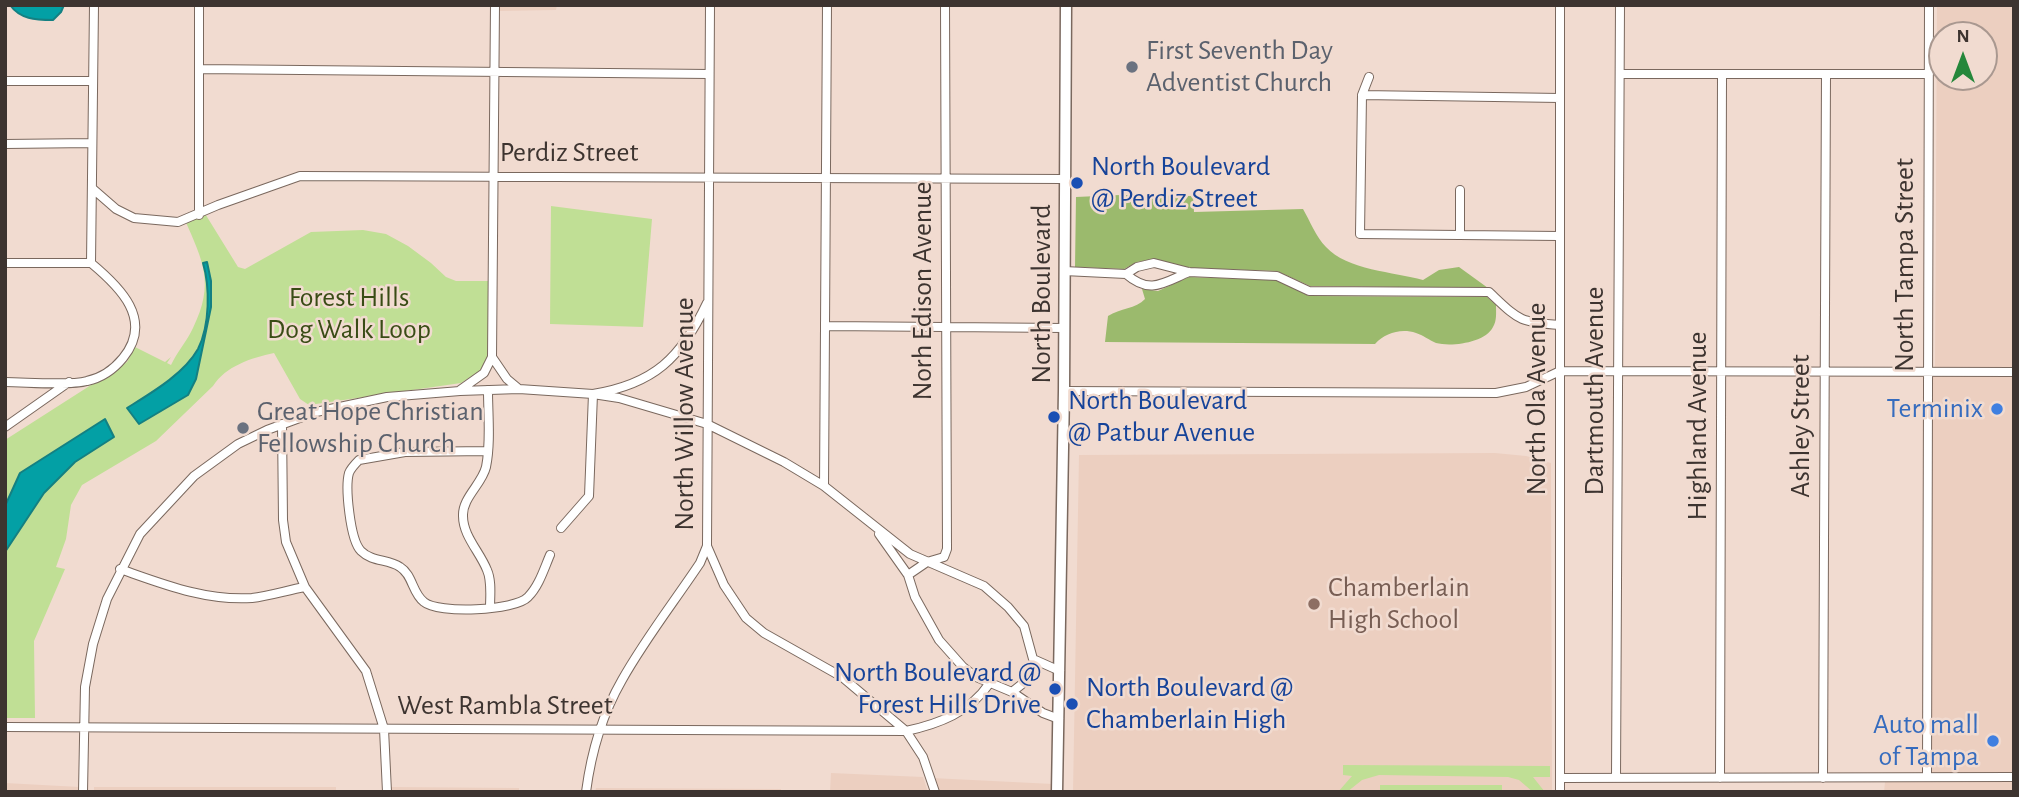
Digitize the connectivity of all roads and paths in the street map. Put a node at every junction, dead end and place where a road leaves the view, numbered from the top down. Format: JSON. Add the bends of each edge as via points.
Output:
{"nodes":[{"id":1,"x":94,"y":5,"type":"edge"},
{"id":2,"x":199,"y":5,"type":"edge"},
{"id":3,"x":495,"y":5,"type":"edge"},
{"id":4,"x":710,"y":5,"type":"edge"},
{"id":5,"x":827,"y":5,"type":"edge"},
{"id":6,"x":945,"y":5,"type":"edge"},
{"id":7,"x":1066,"y":5,"type":"edge"},
{"id":8,"x":1560,"y":5,"type":"edge"},
{"id":9,"x":1620,"y":5,"type":"edge"},
{"id":10,"x":200,"y":69,"type":"junction"},
{"id":11,"x":494,"y":72,"type":"junction"},
{"id":12,"x":709,"y":74,"type":"junction"},
{"id":13,"x":1620,"y":74,"type":"junction"},
{"id":14,"x":1722,"y":74,"type":"junction"},
{"id":15,"x":1826,"y":74,"type":"junction"},
{"id":16,"x":1928,"y":74,"type":"edge"},
{"id":17,"x":1369,"y":77,"type":"dead end"},
{"id":18,"x":5,"y":81,"type":"edge"},
{"id":19,"x":93,"y":81,"type":"junction"},
{"id":20,"x":1929,"y":91,"type":"edge"},
{"id":21,"x":1362,"y":95,"type":"junction"},
{"id":22,"x":1560,"y":98,"type":"junction"},
{"id":23,"x":92,"y":143,"type":"junction"},
{"id":24,"x":5,"y":144,"type":"edge"},
{"id":25,"x":495,"y":175,"type":"junction"},
{"id":26,"x":709,"y":177,"type":"junction"},
{"id":27,"x":826,"y":177,"type":"junction"},
{"id":28,"x":945,"y":177,"type":"junction"},
{"id":29,"x":1064,"y":179,"type":"junction"},
{"id":30,"x":93,"y":188,"type":"junction"},
{"id":31,"x":1460,"y":190,"type":"dead end"},
{"id":32,"x":199,"y":215,"type":"junction"},
{"id":33,"x":1460,"y":235,"type":"junction"},
{"id":34,"x":1559,"y":236,"type":"junction"},
{"id":35,"x":92,"y":262,"type":"junction"},
{"id":36,"x":5,"y":263,"type":"edge"},
{"id":37,"x":1064,"y":271,"type":"junction"},
{"id":38,"x":1189,"y":272,"type":"junction"},
{"id":39,"x":1126,"y":274,"type":"junction"},
{"id":40,"x":708,"y":300,"type":"junction"},
{"id":41,"x":1560,"y":325,"type":"junction"},
{"id":42,"x":826,"y":326,"type":"junction"},
{"id":43,"x":947,"y":327,"type":"junction"},
{"id":44,"x":1064,"y":328,"type":"junction"},
{"id":45,"x":492,"y":357,"type":"junction"},
{"id":46,"x":1560,"y":371,"type":"junction"},
{"id":47,"x":1617,"y":371,"type":"junction"},
{"id":48,"x":1721,"y":371,"type":"junction"},
{"id":49,"x":1823,"y":372,"type":"junction"},
{"id":50,"x":1927,"y":372,"type":"junction"},
{"id":51,"x":2014,"y":372,"type":"edge"},
{"id":52,"x":5,"y":382,"type":"edge"},
{"id":53,"x":69,"y":382,"type":"junction"},
{"id":54,"x":519,"y":389,"type":"junction"},
{"id":55,"x":488,"y":390,"type":"junction"},
{"id":56,"x":460,"y":391,"type":"junction"},
{"id":57,"x":1064,"y":391,"type":"junction"},
{"id":58,"x":593,"y":394,"type":"junction"},
{"id":59,"x":282,"y":424,"type":"junction"},
{"id":60,"x":707,"y":424,"type":"junction"},
{"id":61,"x":5,"y":427,"type":"edge"},
{"id":62,"x":487,"y":451,"type":"junction"},
{"id":63,"x":824,"y":486,"type":"junction"},
{"id":64,"x":873,"y":526,"type":"junction"},
{"id":65,"x":561,"y":528,"type":"dead end"},
{"id":66,"x":707,"y":546,"type":"junction"},
{"id":67,"x":550,"y":555,"type":"dead end"},
{"id":68,"x":927,"y":562,"type":"junction"},
{"id":69,"x":120,"y":569,"type":"junction"},
{"id":70,"x":908,"y":575,"type":"junction"},
{"id":71,"x":305,"y":587,"type":"junction"},
{"id":72,"x":490,"y":608,"type":"junction"},
{"id":73,"x":1035,"y":660,"type":"junction"},
{"id":74,"x":1060,"y":671,"type":"junction"},
{"id":75,"x":989,"y":684,"type":"junction"},
{"id":76,"x":1012,"y":692,"type":"junction"},
{"id":77,"x":1059,"y":719,"type":"junction"},
{"id":78,"x":5,"y":727,"type":"edge"},
{"id":79,"x":83,"y":727,"type":"junction"},
{"id":80,"x":384,"y":729,"type":"junction"},
{"id":81,"x":601,"y":729,"type":"junction"},
{"id":82,"x":906,"y":731,"type":"junction"},
{"id":83,"x":1616,"y":777,"type":"junction"},
{"id":84,"x":2014,"y":777,"type":"edge"},
{"id":85,"x":1560,"y":778,"type":"junction"},
{"id":86,"x":1720,"y":778,"type":"junction"},
{"id":87,"x":1823,"y":778,"type":"junction"},
{"id":88,"x":1927,"y":778,"type":"junction"},
{"id":89,"x":83,"y":792,"type":"edge"},
{"id":90,"x":387,"y":792,"type":"edge"},
{"id":91,"x":586,"y":792,"type":"edge"},
{"id":92,"x":935,"y":792,"type":"edge"},
{"id":93,"x":1057,"y":792,"type":"edge"},
{"id":94,"x":1560,"y":792,"type":"edge"}],
"edges":[{"from":1,"to":19,"type":"street"},
{"from":2,"to":10,"type":"street"},
{"from":3,"to":11,"type":"street"},
{"from":4,"to":12,"type":"street","name":"North Willow Avenue"},
{"from":5,"to":27,"type":"street"},
{"from":6,"to":28,"type":"street","name":"Norh Edison Avenue"},
{"from":7,"to":29,"type":"street","name":"North Boulevard"},
{"from":8,"to":22,"type":"street","name":"North Ola Avenue"},
{"from":9,"to":13,"type":"street","name":"Dartmouth Avenue"},
{"from":10,"to":11,"type":"street"},
{"from":10,"to":32,"type":"street"},
{"from":11,"to":12,"type":"street"},
{"from":11,"to":25,"type":"street"},
{"from":12,"to":26,"type":"street","name":"North Willow Avenue"},
{"from":13,"to":14,"type":"street"},
{"from":13,"to":47,"type":"street","name":"Dartmouth Avenue"},
{"from":14,"to":15,"type":"street"},
{"from":14,"to":48,"type":"street","name":"Highland Avenue"},
{"from":15,"to":16,"type":"street"},
{"from":15,"to":49,"type":"street","name":"Ashley Street"},
{"from":17,"to":21,"type":"street"},
{"from":18,"to":19,"type":"street"},
{"from":19,"to":23,"type":"street"},
{"from":20,"to":50,"type":"street","name":"North Tampa Street"},
{"from":21,"to":22,"type":"street"},
{"from":21,"to":33,"type":"street","via":[[1360,234]]},
{"from":22,"to":34,"type":"street","name":"North Ola Avenue"},
{"from":23,"to":24,"type":"street"},
{"from":23,"to":30,"type":"street"},
{"from":25,"to":26,"type":"street","name":"Perdiz Street"},
{"from":25,"to":32,"type":"street","name":"Perdiz Street","via":[[300,176]]},
{"from":25,"to":45,"type":"street"},
{"from":26,"to":27,"type":"street","name":"Perdiz Street"},
{"from":26,"to":40,"type":"street","name":"North Willow Avenue"},
{"from":27,"to":28,"type":"street","name":"Perdiz Street"},
{"from":27,"to":42,"type":"street"},
{"from":28,"to":29,"type":"street","name":"Perdiz Street"},
{"from":28,"to":43,"type":"street","name":"Norh Edison Avenue"},
{"from":29,"to":37,"type":"street","name":"North Boulevard"},
{"from":30,"to":32,"type":"street","name":"Perdiz Street","via":[[134,218],[178,222]]},
{"from":30,"to":35,"type":"street"},
{"from":31,"to":33,"type":"street"},
{"from":33,"to":34,"type":"street"},
{"from":34,"to":41,"type":"street","name":"North Ola Avenue"},
{"from":35,"to":36,"type":"street"},
{"from":35,"to":53,"type":"street","via":[[129,302],[136,334],[116,367],[86,382]]},
{"from":37,"to":39,"type":"street"},
{"from":37,"to":44,"type":"street","name":"North Boulevard"},
{"from":38,"to":39,"type":"street","via":[[1154,263]]},
{"from":38,"to":39,"type":"street","via":[[1156,286],[1134,281]]},
{"from":38,"to":41,"type":"street","via":[[1277,276],[1309,291],[1489,292],[1521,320]]},
{"from":40,"to":58,"type":"street","via":[[692,334],[654,372],[620,390]]},
{"from":40,"to":60,"type":"street","name":"North Willow Avenue"},
{"from":41,"to":46,"type":"street","name":"North Ola Avenue"},
{"from":42,"to":43,"type":"street"},
{"from":42,"to":63,"type":"street"},
{"from":43,"to":44,"type":"street"},
{"from":43,"to":68,"type":"street","name":"Norh Edison Avenue","via":[[947,549],[944,557]]},
{"from":44,"to":57,"type":"street","name":"North Boulevard"},
{"from":45,"to":54,"type":"street"},
{"from":45,"to":56,"type":"street","via":[[484,373]]},
{"from":46,"to":47,"type":"street"},
{"from":46,"to":57,"type":"street","via":[[1526,387],[1496,393]]},
{"from":46,"to":85,"type":"street","name":"North Ola Avenue"},
{"from":47,"to":48,"type":"street"},
{"from":47,"to":83,"type":"street","name":"Dartmouth Avenue"},
{"from":48,"to":49,"type":"street"},
{"from":48,"to":86,"type":"street","name":"Highland Avenue"},
{"from":49,"to":50,"type":"street"},
{"from":49,"to":87,"type":"street","name":"Ashley Street"},
{"from":50,"to":51,"type":"street"},
{"from":50,"to":88,"type":"street","name":"North Tampa Street"},
{"from":52,"to":53,"type":"street"},
{"from":53,"to":61,"type":"street"},
{"from":54,"to":55,"type":"street"},
{"from":54,"to":58,"type":"street"},
{"from":55,"to":56,"type":"street"},
{"from":55,"to":62,"type":"street"},
{"from":56,"to":59,"type":"street","via":[[349,404]]},
{"from":57,"to":74,"type":"street","name":"North Boulevard"},
{"from":58,"to":60,"type":"street"},
{"from":58,"to":65,"type":"street","via":[[589,496]]},
{"from":59,"to":69,"type":"street","via":[[238,444],[194,476],[140,534]]},
{"from":59,"to":71,"type":"street","via":[[286,541]]},
{"from":60,"to":63,"type":"street"},
{"from":60,"to":66,"type":"street","name":"North Willow Avenue"},
{"from":62,"to":72,"type":"street","via":[[482,479],[463,509],[463,517],[487,569]]},
{"from":62,"to":72,"type":"street","via":[[371,457],[359,460],[348,475],[352,531],[362,553],[400,567],[416,595],[433,607]]},
{"from":63,"to":64,"type":"street"},
{"from":64,"to":68,"type":"street"},
{"from":64,"to":70,"type":"street"},
{"from":66,"to":81,"type":"street","name":"North Willow Avenue","via":[[621,681]]},
{"from":66,"to":82,"type":"street","via":[[724,586],[746,618],[842,677]]},
{"from":67,"to":72,"type":"street","via":[[527,599]]},
{"from":68,"to":70,"type":"street"},
{"from":68,"to":73,"type":"street","via":[[984,586],[1008,607],[1024,626]]},
{"from":69,"to":71,"type":"street","via":[[218,597],[253,598]]},
{"from":69,"to":79,"type":"street","via":[[93,644]]},
{"from":70,"to":75,"type":"street","via":[[939,640],[963,667]]},
{"from":71,"to":80,"type":"street","via":[[366,671]]},
{"from":73,"to":74,"type":"street"},
{"from":73,"to":76,"type":"street","via":[[1031,677]]},
{"from":74,"to":77,"type":"street","name":"North Boulevard"},
{"from":75,"to":76,"type":"street"},
{"from":75,"to":82,"type":"street","name":"West Rambla Street","via":[[973,703],[953,716]]},
{"from":76,"to":77,"type":"street"},
{"from":77,"to":93,"type":"street","name":"North Boulevard"},
{"from":78,"to":79,"type":"street","name":"West Rambla Street"},
{"from":79,"to":80,"type":"street","name":"West Rambla Street"},
{"from":79,"to":89,"type":"street"},
{"from":80,"to":81,"type":"street","name":"West Rambla Street"},
{"from":80,"to":90,"type":"street"},
{"from":81,"to":82,"type":"street","name":"West Rambla Street"},
{"from":81,"to":91,"type":"street","name":"North Willow Avenue"},
{"from":82,"to":92,"type":"street","via":[[923,757]]},
{"from":83,"to":85,"type":"street"},
{"from":83,"to":86,"type":"street"},
{"from":84,"to":88,"type":"street"},
{"from":85,"to":94,"type":"street","name":"North Ola Avenue"},
{"from":86,"to":87,"type":"street"},
{"from":87,"to":88,"type":"street"}]}
